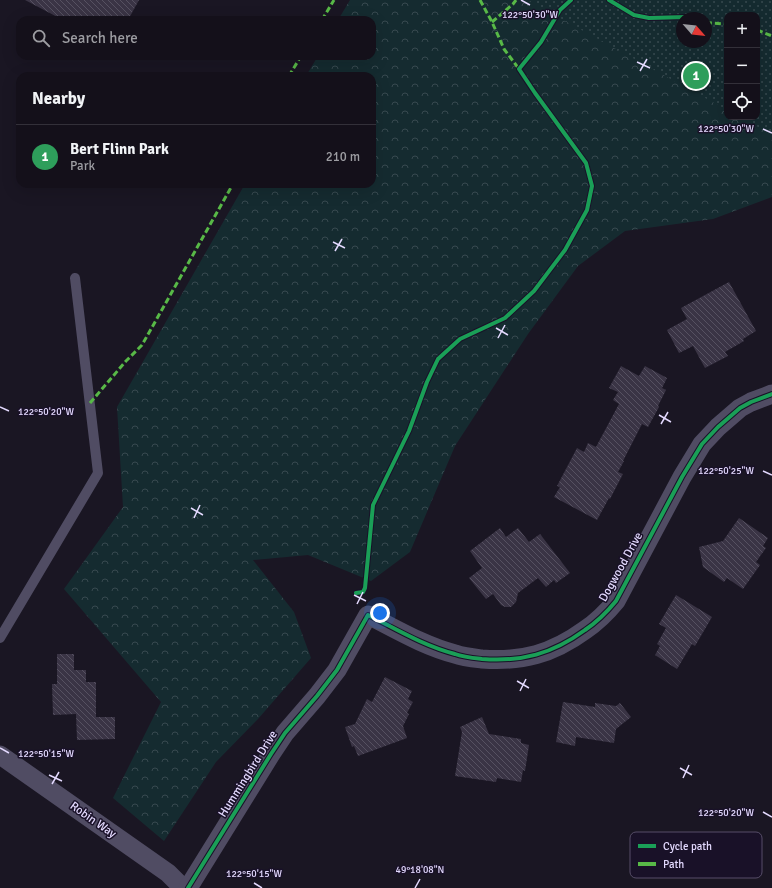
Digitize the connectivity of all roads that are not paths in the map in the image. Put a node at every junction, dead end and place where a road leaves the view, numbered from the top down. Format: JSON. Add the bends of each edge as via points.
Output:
{"nodes":[{"id":1,"x":75,"y":278,"type":"dead end"},
{"id":2,"x":772,"y":394,"type":"edge"},
{"id":3,"x":368,"y":615,"type":"joint"},
{"id":4,"x":0,"y":638,"type":"edge"},
{"id":5,"x":0,"y":755,"type":"edge"},
{"id":6,"x":183,"y":888,"type":"edge"},
{"id":7,"x":188,"y":888,"type":"edge"}],
"edges":[{"from":1,"to":4,"type":"lane","via":[[98,473]]},
{"from":2,"to":3,"type":"street","name":"Dogwood Drive","via":[[740,408],[702,444],[682,476],[616,601],[592,625],[565,643],[552,650],[527,657],[498,660],[473,658],[440,650]]},
{"from":3,"to":7,"type":"street","name":"Hummingbird Drive","via":[[337,670],[271,754]]},
{"from":5,"to":6,"type":"street","name":"Robin Way","via":[[168,873]]}]}
